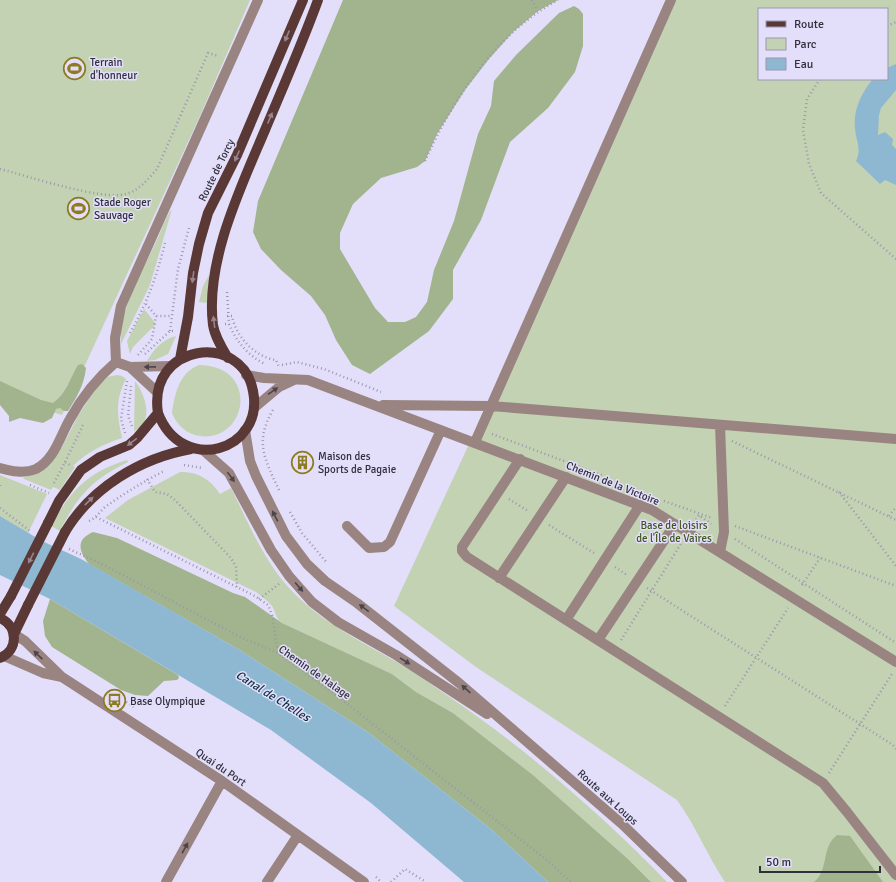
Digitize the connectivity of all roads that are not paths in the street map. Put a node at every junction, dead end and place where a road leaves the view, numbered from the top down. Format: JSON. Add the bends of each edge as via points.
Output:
{"nodes":[{"id":1,"x":258,"y":0,"type":"edge"},
{"id":2,"x":303,"y":0,"type":"edge"},
{"id":3,"x":318,"y":0,"type":"edge"},
{"id":4,"x":671,"y":0,"type":"edge"},
{"id":5,"x":228,"y":358,"type":"junction"},
{"id":6,"x":180,"y":359,"type":"junction"},
{"id":7,"x":116,"y":362,"type":"junction"},
{"id":8,"x":171,"y":366,"type":"junction"},
{"id":9,"x":135,"y":369,"type":"junction"},
{"id":10,"x":246,"y":375,"type":"junction"},
{"id":11,"x":295,"y":379,"type":"junction"},
{"id":12,"x":157,"y":392,"type":"junction"},
{"id":13,"x":375,"y":404,"type":"junction"},
{"id":14,"x":491,"y":406,"type":"junction"},
{"id":15,"x":254,"y":408,"type":"junction"},
{"id":16,"x":158,"y":413,"type":"junction"},
{"id":17,"x":245,"y":430,"type":"junction"},
{"id":18,"x":441,"y":430,"type":"junction"},
{"id":19,"x":721,"y":430,"type":"junction"},
{"id":20,"x":896,"y":439,"type":"edge"},
{"id":21,"x":475,"y":442,"type":"junction"},
{"id":22,"x":192,"y":448,"type":"junction"},
{"id":23,"x":203,"y":450,"type":"junction"},
{"id":24,"x":520,"y":459,"type":"junction"},
{"id":25,"x":0,"y":468,"type":"edge"},
{"id":26,"x":566,"y":477,"type":"junction"},
{"id":27,"x":640,"y":505,"type":"junction"},
{"id":28,"x":675,"y":524,"type":"junction"},
{"id":29,"x":347,"y":526,"type":"dead end"},
{"id":30,"x":720,"y":552,"type":"junction"},
{"id":31,"x":499,"y":578,"type":"junction"},
{"id":32,"x":0,"y":614,"type":"edge"},
{"id":33,"x":0,"y":618,"type":"edge"},
{"id":34,"x":566,"y":620,"type":"junction"},
{"id":35,"x":14,"y":634,"type":"junction"},
{"id":36,"x":598,"y":640,"type":"junction"},
{"id":37,"x":2,"y":657,"type":"edge"},
{"id":38,"x":896,"y":662,"type":"edge"},
{"id":39,"x":62,"y":677,"type":"junction"},
{"id":40,"x":516,"y":733,"type":"junction"},
{"id":41,"x":222,"y":781,"type":"junction"},
{"id":42,"x":298,"y":835,"type":"junction"},
{"id":43,"x":896,"y":875,"type":"edge"},
{"id":44,"x":166,"y":882,"type":"edge"},
{"id":45,"x":267,"y":882,"type":"edge"},
{"id":46,"x":364,"y":882,"type":"edge"},
{"id":47,"x":682,"y":882,"type":"edge"}],
"edges":[{"from":1,"to":7,"type":"street","via":[[121,306],[115,338]]},
{"from":2,"to":6,"type":"main road","name":"Route de Torcy","one_way":true,"via":[[237,155],[208,213],[193,273]]},
{"from":5,"to":3,"type":"main road","one_way":true,"via":[[214,327],[212,300],[223,240],[241,185]]},
{"from":4,"to":14,"type":"street"},
{"from":5,"to":6,"type":"main road","via":[[209,352]]},
{"from":5,"to":10,"type":"main road"},
{"from":6,"to":8,"type":"main road"},
{"from":7,"to":9,"type":"street"},
{"from":7,"to":25,"type":"street","via":[[88,389],[53,452],[44,462],[35,469],[25,472]]},
{"from":8,"to":9,"type":"street","one_way":true},
{"from":8,"to":12,"type":"main road"},
{"from":9,"to":12,"type":"street"},
{"from":10,"to":11,"type":"street","name":"Chemin de la Victoire"},
{"from":10,"to":15,"type":"main road","via":[[253,390]]},
{"from":11,"to":13,"type":"street","name":"Chemin de la Victoire","via":[[308,380]]},
{"from":15,"to":11,"type":"street","one_way":true,"via":[[279,387]]},
{"from":12,"to":16,"type":"main road"},
{"from":13,"to":14,"type":"street"},
{"from":13,"to":18,"type":"street","name":"Chemin de la Victoire"},
{"from":14,"to":19,"type":"street"},
{"from":14,"to":21,"type":"street"},
{"from":15,"to":17,"type":"main road"},
{"from":16,"to":22,"type":"main road","via":[[162,425],[170,435]]},
{"from":16,"to":32,"type":"main road","one_way":true,"bridge":true,"via":[[137,438],[125,447],[112,450],[81,470],[59,501]]},
{"from":17,"to":23,"type":"main road","via":[[227,446]]},
{"from":40,"to":17,"type":"street","one_way":true,"via":[[459,683],[325,581],[307,564],[286,536],[256,476],[250,461]]},
{"from":18,"to":21,"type":"street","name":"Chemin de la Victoire"},
{"from":18,"to":29,"type":"street","via":[[390,542],[384,547],[369,548]]},
{"from":19,"to":20,"type":"street"},
{"from":19,"to":30,"type":"street","via":[[724,527]]},
{"from":21,"to":24,"type":"street","name":"Chemin de la Victoire"},
{"from":22,"to":23,"type":"main road"},
{"from":35,"to":22,"type":"main road","one_way":true,"bridge":true,"via":[[65,532],[80,509],[103,488],[149,461]]},
{"from":23,"to":40,"type":"street","one_way":true,"via":[[229,473],[271,550],[312,602],[338,622],[414,666]]},
{"from":24,"to":26,"type":"street","name":"Chemin de la Victoire"},
{"from":24,"to":31,"type":"street","via":[[462,547],[467,557]]},
{"from":26,"to":27,"type":"street","name":"Chemin de la Victoire"},
{"from":26,"to":31,"type":"street"},
{"from":27,"to":28,"type":"street","name":"Chemin de la Victoire"},
{"from":27,"to":34,"type":"street"},
{"from":28,"to":30,"type":"street","name":"Chemin de la Victoire"},
{"from":28,"to":36,"type":"street"},
{"from":30,"to":38,"type":"street","name":"Chemin de la Victoire"},
{"from":31,"to":34,"type":"street"},
{"from":33,"to":35,"type":"main road","via":[[8,623]]},
{"from":34,"to":36,"type":"street"},
{"from":35,"to":37,"type":"main road","via":[[13,646]]},
{"from":39,"to":35,"type":"street","name":"Quai du Port","one_way":true,"via":[[25,641]]},
{"from":36,"to":43,"type":"street","via":[[822,783]]},
{"from":37,"to":39,"type":"street","name":"Quai du Port","via":[[43,673]]},
{"from":39,"to":41,"type":"street","name":"Quai du Port"},
{"from":40,"to":47,"type":"street","name":"Route aux Loups","via":[[622,824]]},
{"from":41,"to":42,"type":"street","name":"Quai du Port"},
{"from":44,"to":41,"type":"street","one_way":true},
{"from":42,"to":45,"type":"street"},
{"from":42,"to":46,"type":"street","name":"Quai du Port"}]}
